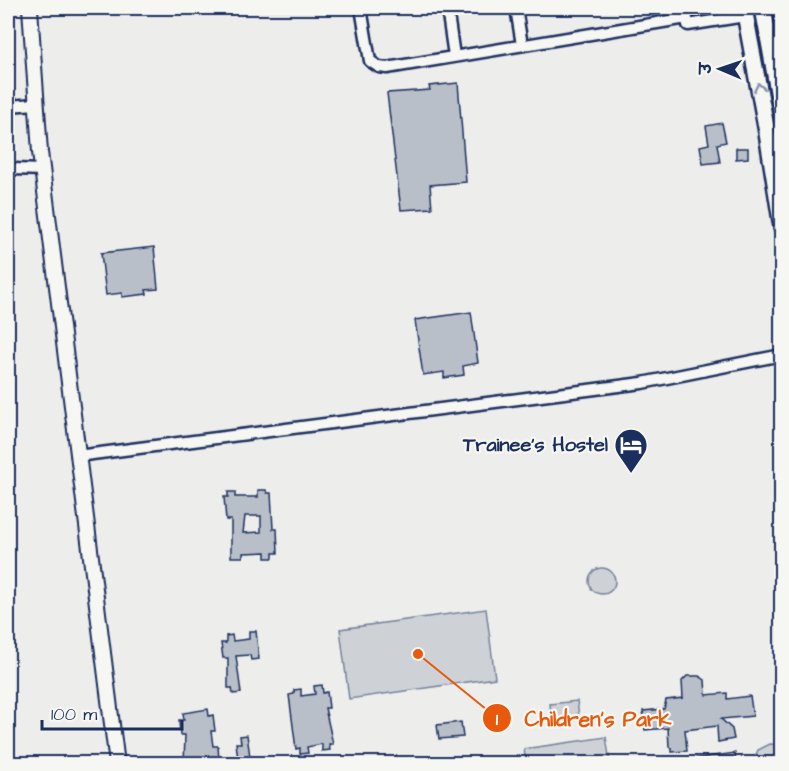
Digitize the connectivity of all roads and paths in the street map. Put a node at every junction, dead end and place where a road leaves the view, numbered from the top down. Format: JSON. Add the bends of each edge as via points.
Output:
{"nodes":[{"id":1,"x":30,"y":8,"type":"edge"},
{"id":2,"x":361,"y":8,"type":"edge"},
{"id":3,"x":447,"y":8,"type":"edge"},
{"id":4,"x":516,"y":8,"type":"edge"},
{"id":5,"x":707,"y":8,"type":"edge"},
{"id":6,"x":763,"y":8,"type":"edge"},
{"id":7,"x":685,"y":12,"type":"edge"},
{"id":8,"x":744,"y":12,"type":"edge"},
{"id":9,"x":522,"y":45,"type":"junction"},
{"id":10,"x":454,"y":56,"type":"junction"},
{"id":11,"x":36,"y":104,"type":"junction"},
{"id":12,"x":8,"y":106,"type":"edge"},
{"id":13,"x":782,"y":114,"type":"edge"},
{"id":14,"x":42,"y":170,"type":"junction"},
{"id":15,"x":8,"y":173,"type":"edge"},
{"id":16,"x":782,"y":227,"type":"edge"},
{"id":17,"x":782,"y":355,"type":"edge"},
{"id":18,"x":77,"y":456,"type":"junction"},
{"id":19,"x":117,"y":764,"type":"edge"}],
"edges":[{"from":1,"to":11,"type":"street"},
{"from":2,"to":10,"type":"street","via":[[366,44],[374,65],[387,68]]},
{"from":3,"to":10,"type":"street"},
{"from":4,"to":9,"type":"street"},
{"from":5,"to":7,"type":"street"},
{"from":6,"to":13,"type":"main road"},
{"from":7,"to":8,"type":"street","via":[[688,25]]},
{"from":7,"to":9,"type":"street"},
{"from":16,"to":8,"type":"main road","one_way":true},
{"from":9,"to":10,"type":"street"},
{"from":11,"to":12,"type":"street"},
{"from":11,"to":14,"type":"street"},
{"from":14,"to":15,"type":"street","via":[[14,169]]},
{"from":14,"to":18,"type":"street"},
{"from":17,"to":18,"type":"street","via":[[642,383]]},
{"from":18,"to":19,"type":"street"}]}
